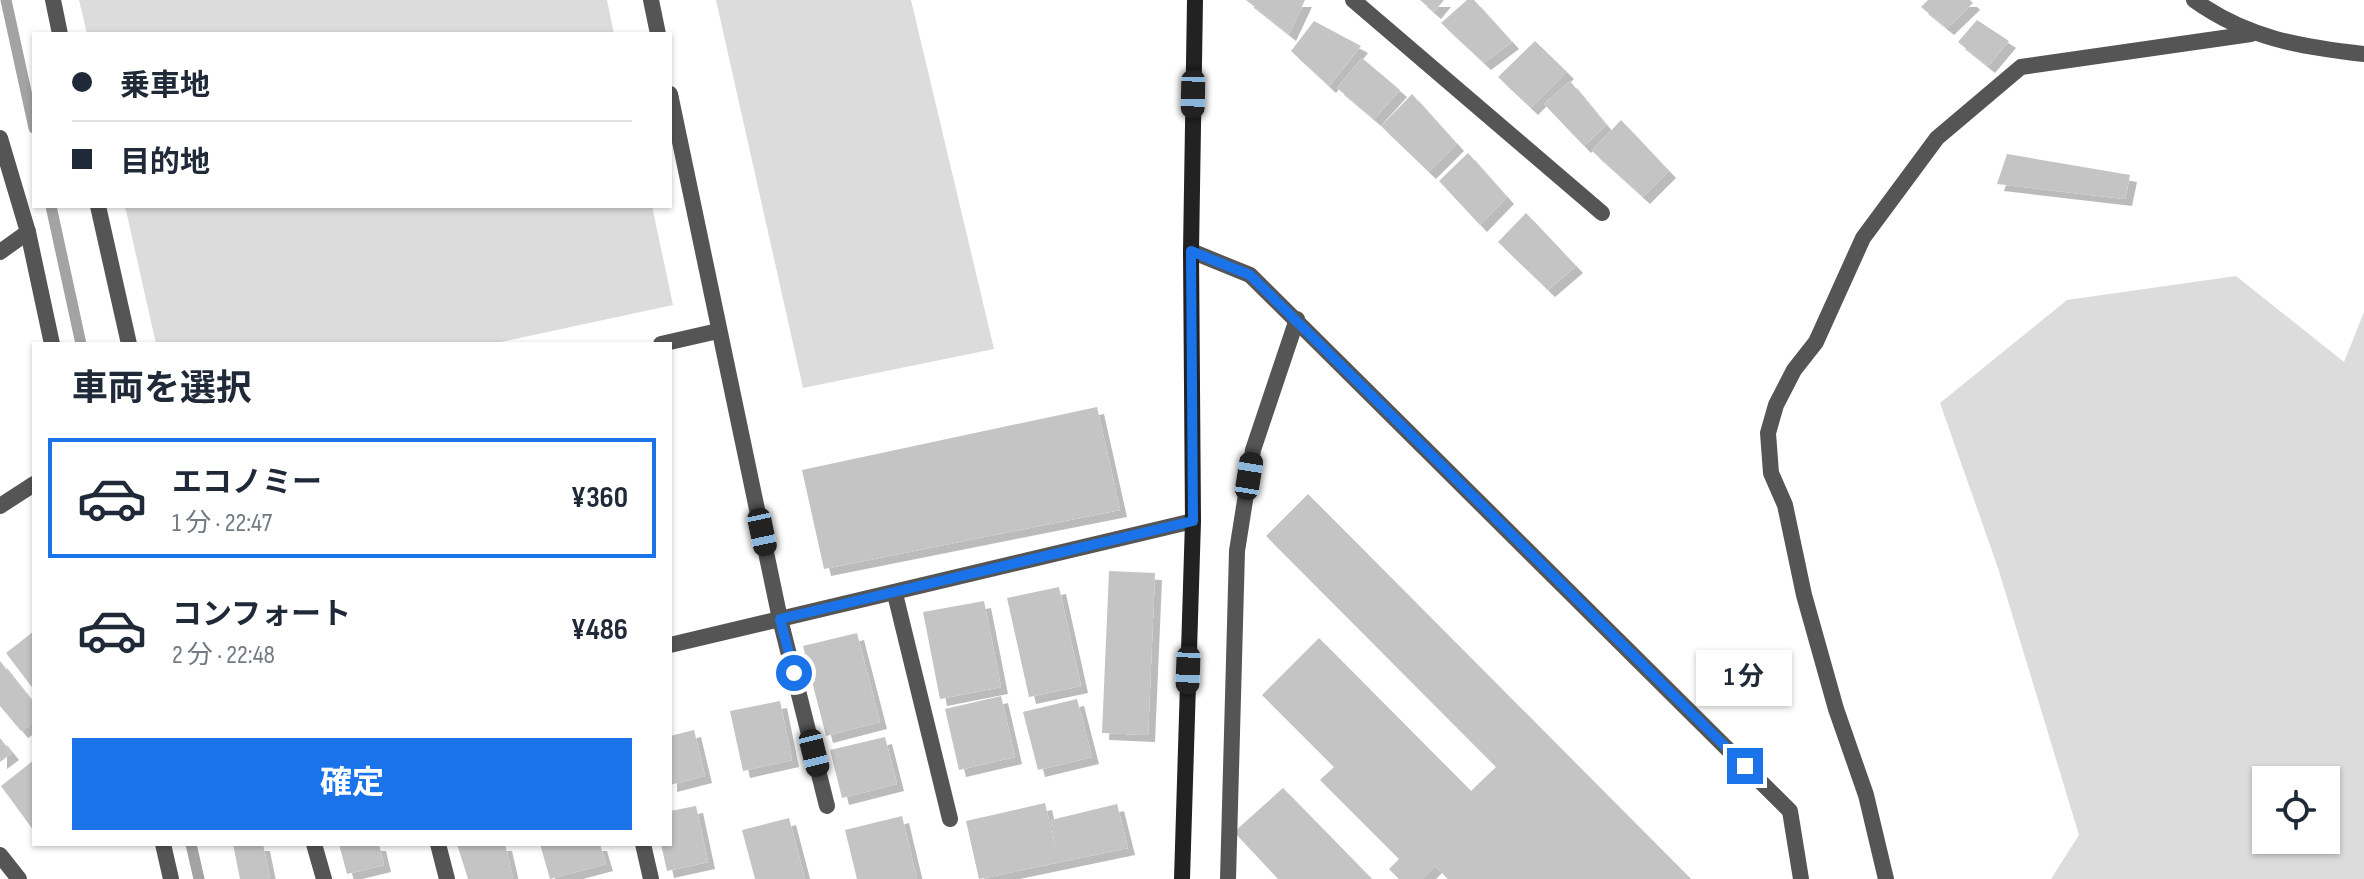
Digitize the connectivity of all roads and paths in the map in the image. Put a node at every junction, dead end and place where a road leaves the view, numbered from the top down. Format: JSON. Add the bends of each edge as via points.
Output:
{"nodes":[{"id":1,"x":53,"y":0,"type":"edge"},
{"id":2,"x":651,"y":0,"type":"edge"},
{"id":3,"x":1195,"y":0,"type":"edge"},
{"id":4,"x":1353,"y":0,"type":"edge"},
{"id":5,"x":2194,"y":0,"type":"edge"},
{"id":6,"x":60,"y":32,"type":"edge"},
{"id":7,"x":658,"y":32,"type":"edge"},
{"id":8,"x":2251,"y":34,"type":"junction"},
{"id":9,"x":2364,"y":54,"type":"edge"},
{"id":10,"x":672,"y":104,"type":"edge"},
{"id":11,"x":0,"y":138,"type":"edge"},
{"id":12,"x":98,"y":208,"type":"edge"},
{"id":13,"x":1602,"y":213,"type":"dead end"},
{"id":14,"x":28,"y":232,"type":"junction"},
{"id":15,"x":1191,"y":251,"type":"junction"},
{"id":16,"x":0,"y":252,"type":"edge"},
{"id":17,"x":1297,"y":319,"type":"junction"},
{"id":18,"x":718,"y":331,"type":"junction"},
{"id":19,"x":52,"y":342,"type":"edge"},
{"id":20,"x":129,"y":342,"type":"edge"},
{"id":21,"x":670,"y":342,"type":"edge"},
{"id":22,"x":32,"y":485,"type":"edge"},
{"id":23,"x":0,"y":506,"type":"edge"},
{"id":24,"x":1193,"y":521,"type":"junction"},
{"id":25,"x":895,"y":594,"type":"junction"},
{"id":26,"x":780,"y":619,"type":"junction"},
{"id":27,"x":672,"y":645,"type":"edge"},
{"id":28,"x":827,"y":806,"type":"dead end"},
{"id":29,"x":950,"y":819,"type":"dead end"},
{"id":30,"x":163,"y":846,"type":"edge"},
{"id":31,"x":315,"y":846,"type":"edge"},
{"id":32,"x":439,"y":846,"type":"edge"},
{"id":33,"x":643,"y":846,"type":"edge"},
{"id":34,"x":0,"y":855,"type":"edge"},
{"id":35,"x":19,"y":879,"type":"edge"},
{"id":36,"x":171,"y":879,"type":"edge"},
{"id":37,"x":324,"y":879,"type":"edge"},
{"id":38,"x":447,"y":879,"type":"edge"},
{"id":39,"x":651,"y":879,"type":"edge"},
{"id":40,"x":1182,"y":879,"type":"edge"},
{"id":41,"x":1228,"y":879,"type":"edge"},
{"id":42,"x":1801,"y":879,"type":"edge"},
{"id":43,"x":1886,"y":879,"type":"edge"}],
"edges":[{"from":1,"to":6,"type":"street"},
{"from":2,"to":7,"type":"street"},
{"from":3,"to":15,"type":"street"},
{"from":4,"to":13,"type":"street"},
{"from":5,"to":8,"type":"street"},
{"from":8,"to":9,"type":"street"},
{"from":8,"to":43,"type":"street","via":[[2021,67],[1937,138],[1863,238],[1816,342],[1776,405],[1768,433],[1771,473],[1785,505],[1804,595],[1866,795]]},
{"from":10,"to":18,"type":"street"},
{"from":11,"to":14,"type":"street"},
{"from":12,"to":20,"type":"street"},
{"from":14,"to":16,"type":"street"},
{"from":14,"to":19,"type":"street"},
{"from":15,"to":17,"type":"street","via":[[1250,275]]},
{"from":15,"to":24,"type":"street"},
{"from":17,"to":41,"type":"street","via":[[1253,450],[1237,551]]},
{"from":17,"to":42,"type":"street","via":[[1790,811]]},
{"from":18,"to":21,"type":"street"},
{"from":18,"to":26,"type":"street"},
{"from":22,"to":23,"type":"street"},
{"from":24,"to":25,"type":"street"},
{"from":24,"to":40,"type":"street"},
{"from":25,"to":26,"type":"street"},
{"from":25,"to":29,"type":"street"},
{"from":26,"to":27,"type":"street"},
{"from":26,"to":28,"type":"street"},
{"from":30,"to":36,"type":"street"},
{"from":31,"to":37,"type":"street"},
{"from":32,"to":38,"type":"street"},
{"from":33,"to":39,"type":"street"},
{"from":34,"to":35,"type":"street"}]}
